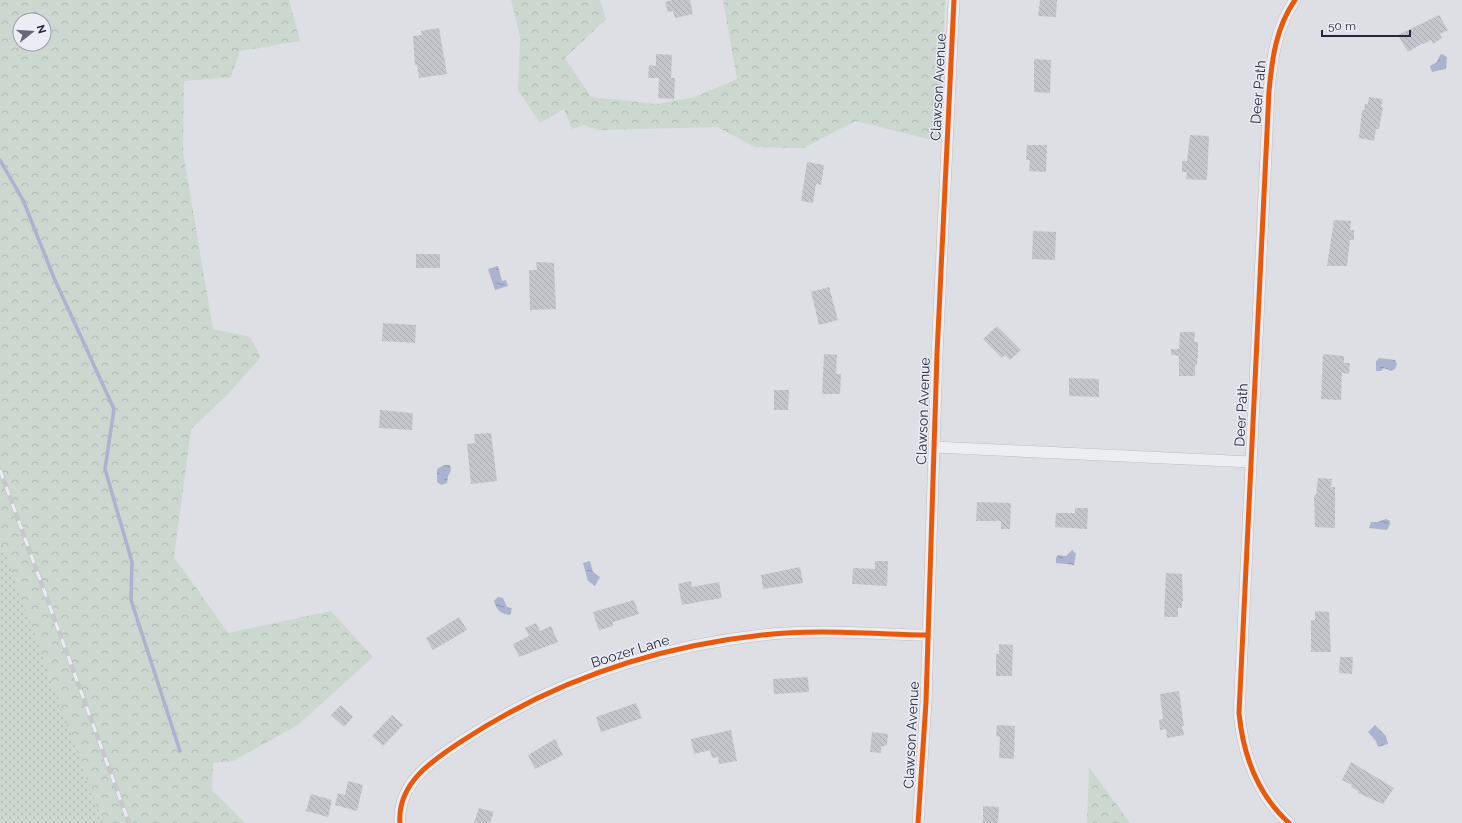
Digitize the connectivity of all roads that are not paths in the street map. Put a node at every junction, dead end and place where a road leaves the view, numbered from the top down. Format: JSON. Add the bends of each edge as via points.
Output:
{"nodes":[{"id":1,"x":954,"y":0,"type":"edge"},
{"id":2,"x":1295,"y":0,"type":"edge"},
{"id":3,"x":934,"y":447,"type":"junction"},
{"id":4,"x":1251,"y":462,"type":"junction"},
{"id":5,"x":928,"y":635,"type":"junction"},
{"id":6,"x":400,"y":823,"type":"edge"},
{"id":7,"x":918,"y":823,"type":"edge"},
{"id":8,"x":1289,"y":823,"type":"edge"}],
"edges":[{"from":1,"to":3,"type":"street","name":"Clawson Avenue"},
{"from":2,"to":4,"type":"street","name":"Deer Path","via":[[1283,22],[1272,60]]},
{"from":3,"to":4,"type":"street","name":"Deer Path"},
{"from":3,"to":5,"type":"street","name":"Clawson Avenue"},
{"from":4,"to":8,"type":"street","name":"Deer Path","via":[[1240,728],[1248,760],[1257,781]]},
{"from":5,"to":6,"type":"street","name":"Boozer Lane","via":[[762,635],[674,649],[572,682],[495,721],[424,769],[403,800]]},
{"from":5,"to":7,"type":"street","name":"Clawson Avenue"}]}
